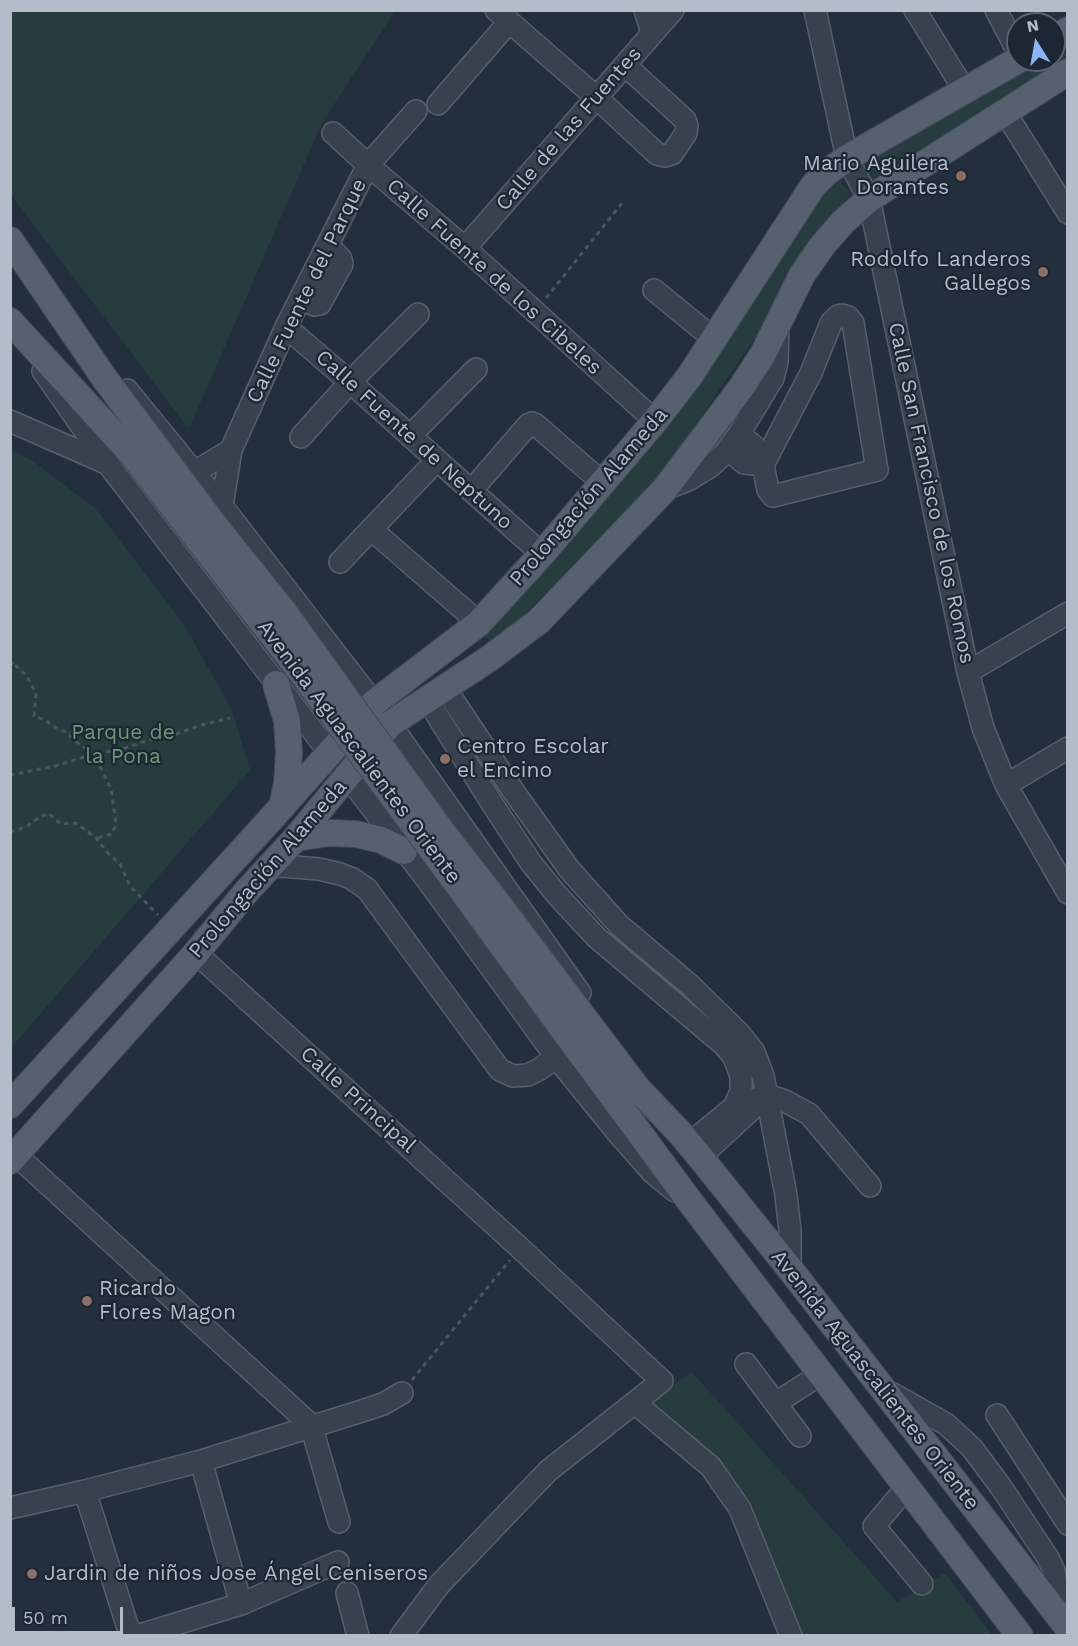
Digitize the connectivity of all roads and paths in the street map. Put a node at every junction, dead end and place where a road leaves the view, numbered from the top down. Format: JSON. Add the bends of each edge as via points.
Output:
{"nodes":[{"id":1,"x":645,"y":10,"type":"edge"},
{"id":2,"x":673,"y":10,"type":"edge"},
{"id":3,"x":815,"y":10,"type":"edge"},
{"id":4,"x":915,"y":10,"type":"edge"},
{"id":5,"x":996,"y":10,"type":"edge"},
{"id":6,"x":502,"y":16,"type":"edge"},
{"id":7,"x":1006,"y":29,"type":"edge"},
{"id":8,"x":652,"y":33,"type":"junction"},
{"id":9,"x":625,"y":65,"type":"junction"},
{"id":10,"x":1006,"y":67,"type":"edge"},
{"id":11,"x":1068,"y":72,"type":"edge"},
{"id":12,"x":965,"y":91,"type":"junction"},
{"id":13,"x":597,"y":98,"type":"junction"},
{"id":14,"x":438,"y":104,"type":"dead end"},
{"id":15,"x":416,"y":111,"type":"dead end"},
{"id":16,"x":1005,"y":112,"type":"junction"},
{"id":17,"x":333,"y":133,"type":"dead end"},
{"id":18,"x":847,"y":158,"type":"junction"},
{"id":19,"x":368,"y":165,"type":"junction"},
{"id":20,"x":869,"y":199,"type":"junction"},
{"id":21,"x":623,"y":202,"type":"dead end"},
{"id":22,"x":1068,"y":213,"type":"edge"},
{"id":23,"x":10,"y":240,"type":"edge"},
{"id":24,"x":465,"y":248,"type":"junction"},
{"id":25,"x":44,"y":288,"type":"junction"},
{"id":26,"x":654,"y":290,"type":"dead end"},
{"id":27,"x":536,"y":311,"type":"junction"},
{"id":28,"x":418,"y":315,"type":"dead end"},
{"id":29,"x":10,"y":323,"type":"edge"},
{"id":30,"x":778,"y":324,"type":"junction"},
{"id":31,"x":286,"y":327,"type":"junction"},
{"id":32,"x":714,"y":339,"type":"junction"},
{"id":33,"x":476,"y":369,"type":"dead end"},
{"id":34,"x":350,"y":382,"type":"junction"},
{"id":35,"x":10,"y":421,"type":"edge"},
{"id":36,"x":655,"y":421,"type":"junction"},
{"id":37,"x":302,"y":436,"type":"dead end"},
{"id":38,"x":410,"y":436,"type":"junction"},
{"id":39,"x":733,"y":441,"type":"junction"},
{"id":40,"x":231,"y":450,"type":"junction"},
{"id":41,"x":437,"y":460,"type":"junction"},
{"id":42,"x":108,"y":464,"type":"junction"},
{"id":43,"x":763,"y":465,"type":"junction"},
{"id":44,"x":195,"y":472,"type":"junction"},
{"id":45,"x":603,"y":483,"type":"junction"},
{"id":46,"x":664,"y":489,"type":"junction"},
{"id":47,"x":471,"y":491,"type":"junction"},
{"id":48,"x":222,"y":506,"type":"junction"},
{"id":49,"x":371,"y":529,"type":"junction"},
{"id":50,"x":542,"y":554,"type":"junction"},
{"id":51,"x":340,"y":562,"type":"dead end"},
{"id":52,"x":1068,"y":613,"type":"edge"},
{"id":53,"x":479,"y":623,"type":"junction"},
{"id":54,"x":337,"y":654,"type":"junction"},
{"id":55,"x":12,"y":664,"type":"edge"},
{"id":56,"x":968,"y":672,"type":"junction"},
{"id":57,"x":281,"y":690,"type":"junction"},
{"id":58,"x":436,"y":694,"type":"junction"},
{"id":59,"x":374,"y":703,"type":"junction"},
{"id":60,"x":230,"y":718,"type":"dead end"},
{"id":61,"x":390,"y":724,"type":"junction"},
{"id":62,"x":1068,"y":748,"type":"edge"},
{"id":63,"x":408,"y":752,"type":"junction"},
{"id":64,"x":329,"y":753,"type":"junction"},
{"id":65,"x":94,"y":754,"type":"junction"},
{"id":66,"x":10,"y":775,"type":"edge"},
{"id":67,"x":349,"y":780,"type":"junction"},
{"id":68,"x":1006,"y":785,"type":"junction"},
{"id":69,"x":514,"y":792,"type":"junction"},
{"id":70,"x":493,"y":805,"type":"junction"},
{"id":71,"x":282,"y":807,"type":"junction"},
{"id":72,"x":10,"y":832,"type":"edge"},
{"id":73,"x":96,"y":837,"type":"junction"},
{"id":74,"x":296,"y":838,"type":"junction"},
{"id":75,"x":404,"y":851,"type":"junction"},
{"id":76,"x":270,"y":867,"type":"junction"},
{"id":77,"x":1068,"y":893,"type":"edge"},
{"id":78,"x":161,"y":918,"type":"dead end"},
{"id":79,"x":196,"y":953,"type":"junction"},
{"id":80,"x":690,"y":986,"type":"junction"},
{"id":81,"x":670,"y":999,"type":"junction"},
{"id":82,"x":570,"y":1039,"type":"junction"},
{"id":83,"x":749,"y":1064,"type":"junction"},
{"id":84,"x":767,"y":1095,"type":"junction"},
{"id":85,"x":10,"y":1105,"type":"edge"},
{"id":86,"x":734,"y":1107,"type":"junction"},
{"id":87,"x":690,"y":1144,"type":"junction"},
{"id":88,"x":13,"y":1158,"type":"edge"},
{"id":89,"x":870,"y":1186,"type":"dead end"},
{"id":90,"x":520,"y":1248,"type":"junction"},
{"id":91,"x":790,"y":1269,"type":"junction"},
{"id":92,"x":746,"y":1364,"type":"dead end"},
{"id":93,"x":821,"y":1374,"type":"junction"},
{"id":94,"x":882,"y":1388,"type":"junction"},
{"id":95,"x":402,"y":1393,"type":"joint"},
{"id":96,"x":635,"y":1403,"type":"junction"},
{"id":97,"x":776,"y":1403,"type":"junction"},
{"id":98,"x":997,"y":1415,"type":"dead end"},
{"id":99,"x":311,"y":1425,"type":"junction"},
{"id":100,"x":800,"y":1436,"type":"dead end"},
{"id":101,"x":201,"y":1461,"type":"junction"},
{"id":102,"x":907,"y":1486,"type":"junction"},
{"id":103,"x":86,"y":1491,"type":"junction"},
{"id":104,"x":10,"y":1508,"type":"edge"},
{"id":105,"x":1065,"y":1521,"type":"edge"},
{"id":106,"x":339,"y":1522,"type":"dead end"},
{"id":107,"x":1034,"y":1538,"type":"junction"},
{"id":108,"x":338,"y":1562,"type":"dead end"},
{"id":109,"x":922,"y":1584,"type":"dead end"},
{"id":110,"x":347,"y":1593,"type":"dead end"},
{"id":111,"x":241,"y":1604,"type":"junction"},
{"id":112,"x":1062,"y":1621,"type":"edge"},
{"id":113,"x":358,"y":1635,"type":"edge"},
{"id":114,"x":401,"y":1635,"type":"edge"},
{"id":115,"x":791,"y":1635,"type":"edge"},
{"id":116,"x":1020,"y":1635,"type":"edge"}],
"edges":[{"from":1,"to":8,"type":"street"},
{"from":2,"to":8,"type":"street","name":"Calle de las Fuentes"},
{"from":3,"to":18,"type":"street","name":"Calle San Francisco de los Romos"},
{"from":4,"to":12,"type":"street"},
{"from":5,"to":7,"type":"street"},
{"from":6,"to":13,"type":"street"},
{"from":6,"to":14,"type":"street"},
{"from":8,"to":9,"type":"street","name":"Calle de las Fuentes"},
{"from":9,"to":13,"type":"street","name":"Calle de las Fuentes"},
{"from":9,"to":13,"type":"street","via":[[685,120],[686,133],[672,154],[657,154]]},
{"from":10,"to":12,"type":"main road","name":"Prolongación Alameda"},
{"from":11,"to":16,"type":"main road","name":"Prolongación Alameda"},
{"from":12,"to":18,"type":"main road","name":"Prolongación Alameda"},
{"from":13,"to":24,"type":"street","name":"Calle de las Fuentes"},
{"from":15,"to":19,"type":"street","name":"Calle Fuente del Parque"},
{"from":16,"to":20,"type":"main road","name":"Prolongación Alameda"},
{"from":16,"to":22,"type":"street"},
{"from":17,"to":19,"type":"street","name":"Calle Fuente de los Cibeles"},
{"from":18,"to":20,"type":"street","name":"Calle San Francisco de los Romos"},
{"from":18,"to":32,"type":"main road","name":"Prolongación Alameda","via":[[813,186]]},
{"from":19,"to":24,"type":"street","name":"Calle Fuente de los Cibeles"},
{"from":19,"to":31,"type":"street","name":"Calle Fuente del Parque"},
{"from":20,"to":30,"type":"main road","name":"Prolongación Alameda","via":[[822,246],[802,274]]},
{"from":20,"to":56,"type":"street","name":"Calle San Francisco de los Romos"},
{"from":21,"to":27,"type":"path"},
{"from":23,"to":25,"type":"main road","name":"Avenida Aguascalientes Oriente"},
{"from":24,"to":27,"type":"street","name":"Calle Fuente de los Cibeles"},
{"from":25,"to":44,"type":"street","name":"Avenida Aguascalientes Oriente"},
{"from":25,"to":82,"type":"main road","name":"Avenida Aguascalientes Oriente","bridge":true,"via":[[105,379],[284,612],[497,902]]},
{"from":26,"to":32,"type":"street"},
{"from":27,"to":36,"type":"street","name":"Calle Fuente de los Cibeles"},
{"from":28,"to":34,"type":"street"},
{"from":29,"to":42,"type":"street","name":"Avenida Aguascalientes Oriente"},
{"from":29,"to":82,"type":"main road","name":"Avenida Aguascalientes Oriente","bridge":true,"via":[[133,455],[304,676]]},
{"from":30,"to":39,"type":"street","via":[[773,378]]},
{"from":30,"to":46,"type":"main road","name":"Prolongación Alameda","via":[[741,388]]},
{"from":31,"to":34,"type":"street","name":"Calle Fuente de Neptuno"},
{"from":31,"to":40,"type":"street","name":"Calle Fuente del Parque"},
{"from":32,"to":36,"type":"main road","name":"Prolongación Alameda"},
{"from":33,"to":38,"type":"street"},
{"from":34,"to":37,"type":"street"},
{"from":34,"to":38,"type":"street","name":"Calle Fuente de Neptuno"},
{"from":35,"to":42,"type":"street"},
{"from":36,"to":45,"type":"main road","name":"Prolongación Alameda"},
{"from":38,"to":41,"type":"street","name":"Calle Fuente de Neptuno"},
{"from":39,"to":43,"type":"street","via":[[744,463]]},
{"from":39,"to":46,"type":"street","via":[[711,465]]},
{"from":40,"to":44,"type":"street"},
{"from":40,"to":48,"type":"street","name":"Calle Fuente del Parque"},
{"from":41,"to":47,"type":"street","name":"Calle Fuente de Neptuno"},
{"from":41,"to":49,"type":"street"},
{"from":42,"to":57,"type":"street","name":"Avenida Aguascalientes Oriente"},
{"from":43,"to":43,"type":"street","via":[[811,374],[831,323],[838,316],[848,317],[853,323],[877,470],[773,496]]},
{"from":44,"to":48,"type":"street","name":"Avenida Aguascalientes Oriente"},
{"from":45,"to":47,"type":"street","via":[[532,423]]},
{"from":45,"to":50,"type":"main road","name":"Prolongación Alameda"},
{"from":46,"to":58,"type":"main road","name":"Prolongación Alameda","via":[[539,621]]},
{"from":47,"to":50,"type":"street","name":"Calle Fuente de Neptuno"},
{"from":48,"to":54,"type":"street","name":"Avenida Aguascalientes Oriente"},
{"from":49,"to":51,"type":"street"},
{"from":49,"to":53,"type":"street"},
{"from":50,"to":53,"type":"main road","name":"Prolongación Alameda"},
{"from":52,"to":56,"type":"street"},
{"from":53,"to":59,"type":"main road","name":"Prolongación Alameda"},
{"from":54,"to":57,"type":"street","via":[[336,669],[325,687],[298,695]]},
{"from":54,"to":59,"type":"street","name":"Avenida Aguascalientes Oriente"},
{"from":55,"to":65,"type":"path","via":[[27,676],[36,694],[34,716],[66,732]]},
{"from":56,"to":68,"type":"street","name":"Calle San Francisco de los Romos","via":[[983,728]]},
{"from":57,"to":64,"type":"street","name":"Avenida Aguascalientes Oriente"},
{"from":57,"to":71,"type":"main road","via":[[290,753]]},
{"from":58,"to":61,"type":"main road","name":"Prolongación Alameda"},
{"from":58,"to":69,"type":"street"},
{"from":58,"to":70,"type":"street"},
{"from":59,"to":61,"type":"street","name":"Avenida Aguascalientes Oriente"},
{"from":59,"to":64,"type":"main road","name":"Prolongación Alameda"},
{"from":60,"to":65,"type":"path"},
{"from":61,"to":63,"type":"street","name":"Avenida Aguascalientes Oriente"},
{"from":61,"to":67,"type":"main road","name":"Prolongación Alameda"},
{"from":62,"to":68,"type":"street"},
{"from":63,"to":67,"type":"street","via":[[390,750],[372,756]]},
{"from":63,"to":87,"type":"street","name":"Avenida Aguascalientes Oriente"},
{"from":64,"to":67,"type":"street","name":"Avenida Aguascalientes Oriente"},
{"from":64,"to":71,"type":"main road","name":"Prolongación Alameda"},
{"from":65,"to":66,"type":"path"},
{"from":65,"to":73,"type":"path","via":[[111,789],[116,824],[112,834]]},
{"from":67,"to":74,"type":"main road","name":"Prolongación Alameda"},
{"from":67,"to":75,"type":"street","name":"Avenida Aguascalientes Oriente"},
{"from":68,"to":77,"type":"street","name":"Calle San Francisco de los Romos"},
{"from":69,"to":70,"type":"street"},
{"from":69,"to":80,"type":"street","via":[[569,869],[619,925]]},
{"from":70,"to":81,"type":"street","via":[[557,895],[597,938]]},
{"from":71,"to":85,"type":"main road","name":"Prolongación Alameda"},
{"from":72,"to":73,"type":"path","via":[[26,828],[48,813],[61,824],[76,823]]},
{"from":73,"to":78,"type":"path","via":[[120,864],[130,886]]},
{"from":74,"to":75,"type":"main road","via":[[356,834]]},
{"from":74,"to":76,"type":"main road","name":"Prolongación Alameda"},
{"from":75,"to":82,"type":"street","name":"Avenida Aguascalientes Oriente"},
{"from":76,"to":79,"type":"main road","name":"Prolongación Alameda"},
{"from":76,"to":82,"type":"street","via":[[319,869],[351,878],[367,889],[500,1070],[513,1076],[528,1075],[540,1069]]},
{"from":79,"to":88,"type":"main road","name":"Prolongación Alameda"},
{"from":79,"to":90,"type":"street","name":"Calle Principal"},
{"from":80,"to":81,"type":"street"},
{"from":80,"to":83,"type":"street","via":[[748,1043]]},
{"from":81,"to":83,"type":"street","via":[[734,1057]]},
{"from":82,"to":87,"type":"main road","name":"Avenida Aguascalientes Oriente","via":[[638,1089]]},
{"from":82,"to":93,"type":"main road","name":"Avenida Aguascalientes Oriente"},
{"from":83,"to":84,"type":"street"},
{"from":83,"to":86,"type":"street","via":[[741,1076],[741,1091]]},
{"from":84,"to":86,"type":"street"},
{"from":84,"to":87,"type":"street"},
{"from":84,"to":89,"type":"street","via":[[809,1114]]},
{"from":84,"to":91,"type":"street","via":[[786,1195]]},
{"from":86,"to":87,"type":"street"},
{"from":87,"to":91,"type":"main road","name":"Avenida Aguascalientes Oriente"},
{"from":88,"to":99,"type":"street"},
{"from":90,"to":95,"type":"path"},
{"from":90,"to":96,"type":"street","name":"Calle Principal","via":[[662,1381]]},
{"from":91,"to":94,"type":"main road","name":"Avenida Aguascalientes Oriente"},
{"from":92,"to":97,"type":"street"},
{"from":93,"to":97,"type":"street"},
{"from":93,"to":102,"type":"main road","name":"Avenida Aguascalientes Oriente"},
{"from":94,"to":107,"type":"street","via":[[946,1424],[972,1448]]},
{"from":94,"to":112,"type":"main road","name":"Avenida Aguascalientes Oriente"},
{"from":95,"to":99,"type":"street","via":[[383,1404]]},
{"from":96,"to":114,"type":"street","via":[[548,1471],[439,1585]]},
{"from":96,"to":115,"type":"street","via":[[711,1467],[740,1509]]},
{"from":97,"to":100,"type":"street"},
{"from":98,"to":105,"type":"street"},
{"from":99,"to":101,"type":"street"},
{"from":99,"to":106,"type":"street"},
{"from":101,"to":103,"type":"street"},
{"from":101,"to":111,"type":"street"},
{"from":102,"to":109,"type":"street","via":[[874,1526]]},
{"from":102,"to":116,"type":"main road","name":"Avenida Aguascalientes Oriente"},
{"from":103,"to":104,"type":"street"},
{"from":103,"to":111,"type":"street","via":[[132,1633],[140,1635]]},
{"from":105,"to":107,"type":"street"},
{"from":107,"to":112,"type":"street","via":[[1054,1571]]},
{"from":108,"to":111,"type":"street"},
{"from":110,"to":113,"type":"street"}]}
